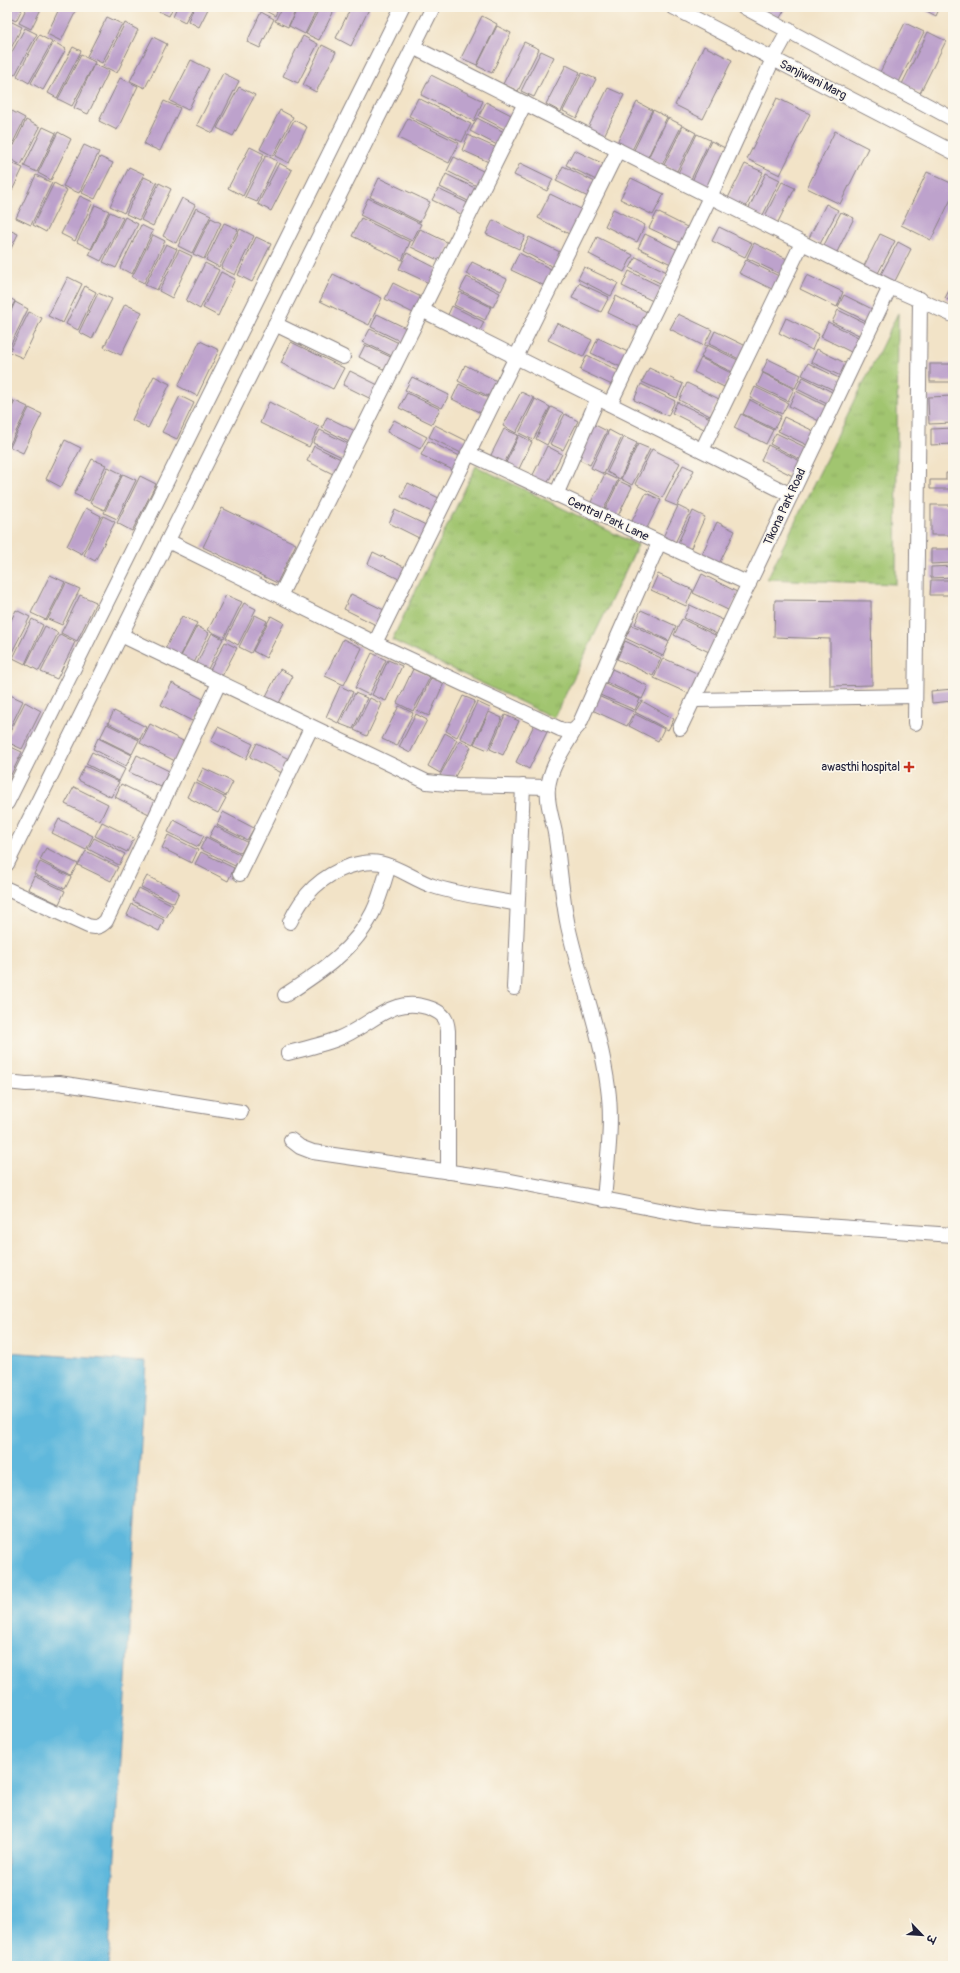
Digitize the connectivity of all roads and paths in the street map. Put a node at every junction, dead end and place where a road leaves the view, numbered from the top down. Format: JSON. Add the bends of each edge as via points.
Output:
{"nodes":[{"id":1,"x":402,"y":7,"type":"edge"},
{"id":2,"x":433,"y":7,"type":"edge"},
{"id":3,"x":673,"y":7,"type":"edge"},
{"id":4,"x":744,"y":7,"type":"edge"},
{"id":5,"x":790,"y":30,"type":"junction"},
{"id":6,"x":413,"y":47,"type":"junction"},
{"id":7,"x":773,"y":59,"type":"junction"},
{"id":8,"x":525,"y":103,"type":"junction"},
{"id":9,"x":953,"y":119,"type":"edge"},
{"id":10,"x":618,"y":150,"type":"junction"},
{"id":11,"x":953,"y":152,"type":"edge"},
{"id":12,"x":710,"y":197,"type":"junction"},
{"id":13,"x":802,"y":243,"type":"junction"},
{"id":14,"x":890,"y":287,"type":"junction"},
{"id":15,"x":920,"y":299,"type":"junction"},
{"id":16,"x":422,"y":310,"type":"junction"},
{"id":17,"x":953,"y":315,"type":"edge"},
{"id":18,"x":275,"y":324,"type":"junction"},
{"id":19,"x":344,"y":357,"type":"dead end"},
{"id":20,"x":516,"y":357,"type":"junction"},
{"id":21,"x":604,"y":401,"type":"junction"},
{"id":22,"x":702,"y":450,"type":"junction"},
{"id":23,"x":468,"y":453,"type":"junction"},
{"id":24,"x":556,"y":494,"type":"junction"},
{"id":25,"x":791,"y":495,"type":"junction"},
{"id":26,"x":168,"y":541,"type":"junction"},
{"id":27,"x":658,"y":542,"type":"junction"},
{"id":28,"x":749,"y":584,"type":"junction"},
{"id":29,"x":280,"y":596,"type":"junction"},
{"id":30,"x":121,"y":635,"type":"junction"},
{"id":31,"x":375,"y":643,"type":"junction"},
{"id":32,"x":219,"y":683,"type":"junction"},
{"id":33,"x":915,"y":696,"type":"junction"},
{"id":34,"x":694,"y":700,"type":"junction"},
{"id":35,"x":915,"y":722,"type":"dead end"},
{"id":36,"x":311,"y":728,"type":"junction"},
{"id":37,"x":680,"y":728,"type":"dead end"},
{"id":38,"x":574,"y":731,"type":"junction"},
{"id":39,"x":523,"y":786,"type":"junction"},
{"id":40,"x":548,"y":787,"type":"junction"},
{"id":41,"x":7,"y":803,"type":"edge"},
{"id":42,"x":7,"y":864,"type":"edge"},
{"id":43,"x":389,"y":866,"type":"junction"},
{"id":44,"x":240,"y":874,"type":"dead end"},
{"id":45,"x":7,"y":889,"type":"edge"},
{"id":46,"x":517,"y":904,"type":"junction"},
{"id":47,"x":290,"y":922,"type":"dead end"},
{"id":48,"x":514,"y":988,"type":"dead end"},
{"id":49,"x":285,"y":994,"type":"dead end"},
{"id":50,"x":288,"y":1053,"type":"dead end"},
{"id":51,"x":7,"y":1082,"type":"edge"},
{"id":52,"x":241,"y":1112,"type":"dead end"},
{"id":53,"x":291,"y":1140,"type":"dead end"},
{"id":54,"x":448,"y":1172,"type":"junction"},
{"id":55,"x":604,"y":1200,"type":"junction"},
{"id":56,"x":953,"y":1236,"type":"edge"}],
"edges":[{"from":1,"to":41,"type":"street"},
{"from":2,"to":6,"type":"street"},
{"from":3,"to":7,"type":"street","name":"Sanjiwani Marg"},
{"from":4,"to":5,"type":"street"},
{"from":5,"to":7,"type":"street"},
{"from":5,"to":9,"type":"street"},
{"from":6,"to":8,"type":"street"},
{"from":6,"to":18,"type":"street"},
{"from":7,"to":11,"type":"street","name":"Sanjiwani Marg"},
{"from":7,"to":12,"type":"street"},
{"from":8,"to":10,"type":"street"},
{"from":8,"to":16,"type":"street"},
{"from":10,"to":12,"type":"street"},
{"from":10,"to":20,"type":"street"},
{"from":12,"to":13,"type":"street"},
{"from":12,"to":21,"type":"street"},
{"from":13,"to":14,"type":"street"},
{"from":13,"to":22,"type":"street"},
{"from":14,"to":15,"type":"street"},
{"from":14,"to":25,"type":"street","name":"Tikona Park Road"},
{"from":15,"to":17,"type":"street"},
{"from":15,"to":33,"type":"street"},
{"from":16,"to":20,"type":"street"},
{"from":16,"to":29,"type":"street"},
{"from":18,"to":19,"type":"street"},
{"from":18,"to":26,"type":"street"},
{"from":20,"to":21,"type":"street"},
{"from":20,"to":23,"type":"street"},
{"from":21,"to":22,"type":"street"},
{"from":21,"to":24,"type":"street"},
{"from":22,"to":25,"type":"street"},
{"from":23,"to":24,"type":"street","name":"Central Park Lane"},
{"from":23,"to":31,"type":"street"},
{"from":24,"to":27,"type":"street","name":"Central Park Lane"},
{"from":25,"to":28,"type":"street","name":"Tikona Park Road"},
{"from":26,"to":29,"type":"street"},
{"from":26,"to":30,"type":"street"},
{"from":27,"to":28,"type":"street","name":"Central Park Lane"},
{"from":27,"to":38,"type":"street","via":[[580,725]]},
{"from":28,"to":34,"type":"street","name":"Tikona Park Road"},
{"from":29,"to":31,"type":"street"},
{"from":30,"to":32,"type":"street"},
{"from":30,"to":42,"type":"street"},
{"from":31,"to":38,"type":"street","via":[[560,729]]},
{"from":32,"to":36,"type":"street"},
{"from":32,"to":45,"type":"street","via":[[101,926],[88,926]]},
{"from":33,"to":34,"type":"street"},
{"from":33,"to":35,"type":"street"},
{"from":34,"to":37,"type":"street","name":"Tikona Park Road"},
{"from":36,"to":39,"type":"street","via":[[427,782]]},
{"from":36,"to":44,"type":"street"},
{"from":38,"to":40,"type":"street","via":[[555,764]]},
{"from":39,"to":40,"type":"street"},
{"from":39,"to":46,"type":"street"},
{"from":40,"to":55,"type":"street","via":[[547,797],[556,839],[561,887],[609,1089],[609,1140]]},
{"from":43,"to":46,"type":"street","via":[[435,887]]},
{"from":43,"to":47,"type":"street","via":[[370,862],[344,868],[326,876],[314,885],[297,905]]},
{"from":43,"to":49,"type":"street","via":[[373,912],[356,938],[325,968]]},
{"from":46,"to":48,"type":"street"},
{"from":50,"to":54,"type":"street","via":[[338,1039],[401,1005],[428,1008],[444,1016],[448,1022]]},
{"from":51,"to":52,"type":"street","via":[[59,1083]]},
{"from":53,"to":54,"type":"street","via":[[313,1152]]},
{"from":54,"to":55,"type":"street","via":[[506,1180]]},
{"from":55,"to":56,"type":"street","via":[[696,1217]]}]}
